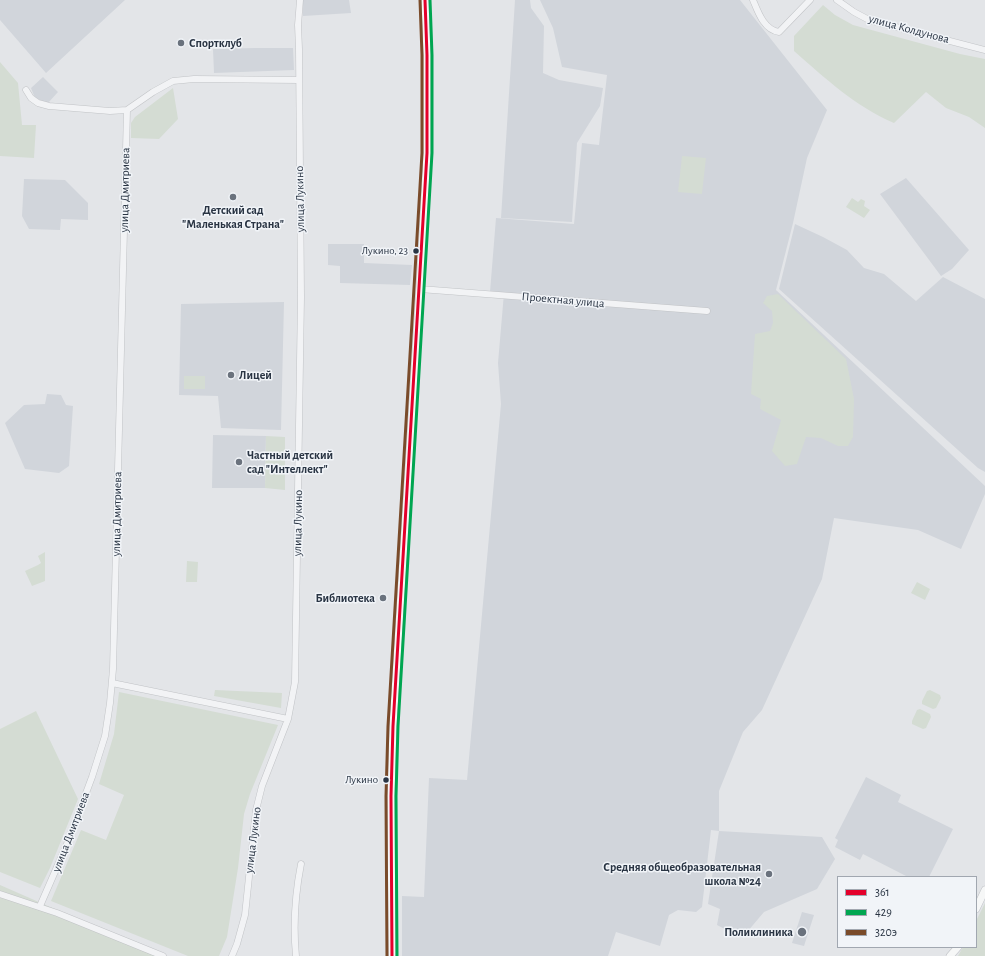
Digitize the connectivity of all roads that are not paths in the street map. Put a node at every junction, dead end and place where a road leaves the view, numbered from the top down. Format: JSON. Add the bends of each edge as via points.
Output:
{"nodes":[{"id":1,"x":300,"y":0,"type":"edge"},
{"id":2,"x":424,"y":0,"type":"edge"},
{"id":3,"x":753,"y":0,"type":"edge"},
{"id":4,"x":810,"y":0,"type":"edge"},
{"id":5,"x":838,"y":0,"type":"edge"},
{"id":6,"x":985,"y":50,"type":"edge"},
{"id":7,"x":299,"y":80,"type":"junction"},
{"id":8,"x":26,"y":90,"type":"dead end"},
{"id":9,"x":127,"y":110,"type":"junction"},
{"id":10,"x":420,"y":289,"type":"junction"},
{"id":11,"x":706,"y":311,"type":"dead end"},
{"id":12,"x":112,"y":683,"type":"junction"},
{"id":13,"x":288,"y":719,"type":"junction"},
{"id":14,"x":301,"y":864,"type":"dead end"},
{"id":15,"x":985,"y":890,"type":"edge"},
{"id":16,"x":0,"y":894,"type":"edge"},
{"id":17,"x":40,"y":906,"type":"junction"},
{"id":18,"x":977,"y":907,"type":"edge"},
{"id":19,"x":957,"y":948,"type":"edge"},
{"id":20,"x":163,"y":956,"type":"edge"},
{"id":21,"x":232,"y":956,"type":"edge"},
{"id":22,"x":296,"y":956,"type":"edge"},
{"id":23,"x":392,"y":956,"type":"edge"},
{"id":24,"x":950,"y":956,"type":"edge"}],
"edges":[{"from":1,"to":7,"type":"street","name":"улица Лукино"},
{"from":2,"to":10,"type":"main road","via":[[427,144]]},
{"from":3,"to":4,"type":"street","via":[[767,26],[779,32]]},
{"from":5,"to":6,"type":"street","name":"улица Колдунова","via":[[869,20]]},
{"from":7,"to":9,"type":"street","via":[[173,81]]},
{"from":7,"to":13,"type":"street","name":"улица Лукино","via":[[301,297],[296,658],[294,692]]},
{"from":8,"to":9,"type":"street","via":[[38,103],[49,106]]},
{"from":9,"to":12,"type":"street","name":"улица Дмитриева"},
{"from":10,"to":11,"type":"street","name":"Проектная улица"},
{"from":10,"to":23,"type":"main road","via":[[393,726]]},
{"from":12,"to":13,"type":"street"},
{"from":12,"to":17,"type":"street","name":"улица Дмитриева","via":[[105,736],[92,777]]},
{"from":13,"to":21,"type":"street","name":"улица Лукино","via":[[256,810],[245,915]]},
{"from":14,"to":22,"type":"street","via":[[294,906]]},
{"from":15,"to":18,"type":"main road"},
{"from":16,"to":17,"type":"street"},
{"from":17,"to":20,"type":"street"},
{"from":19,"to":24,"type":"main road"}]}
